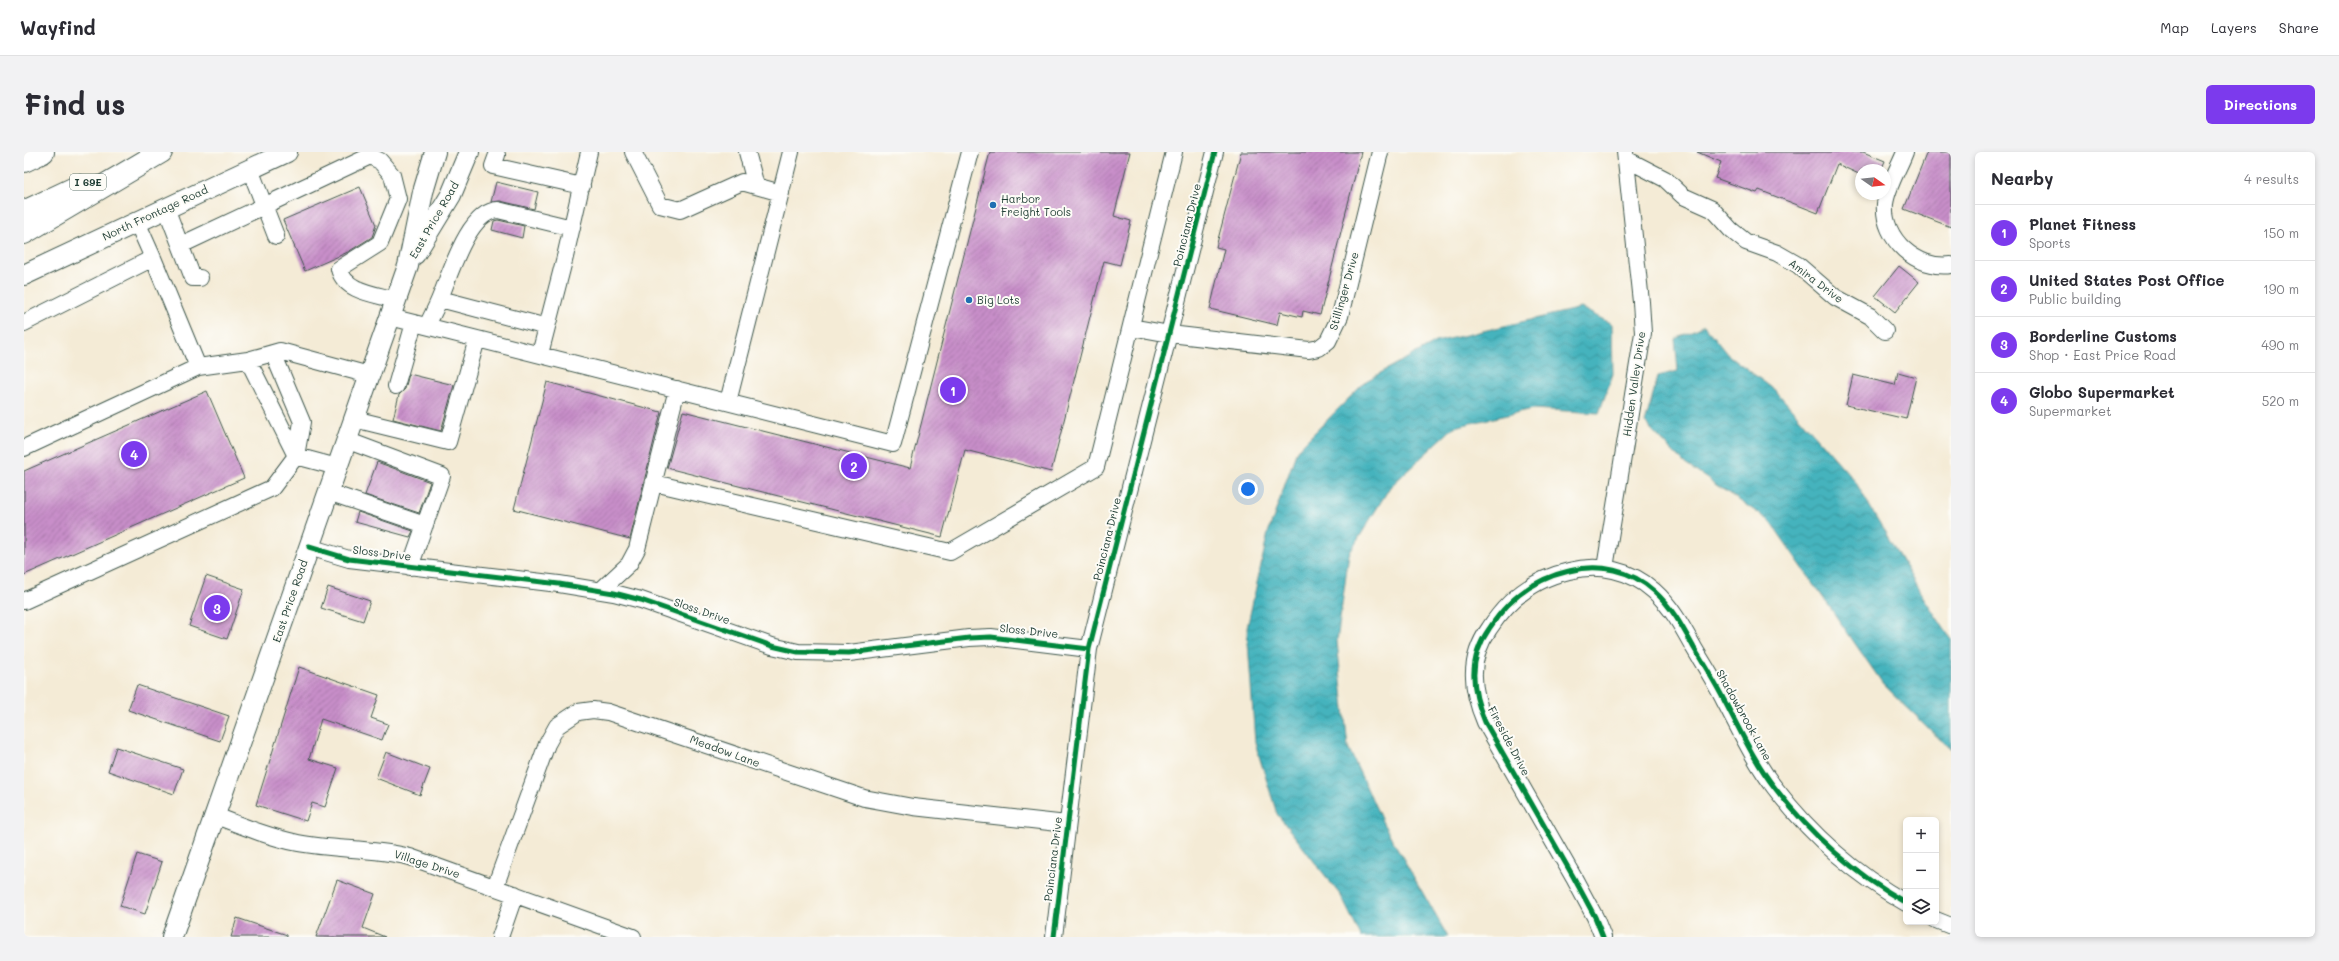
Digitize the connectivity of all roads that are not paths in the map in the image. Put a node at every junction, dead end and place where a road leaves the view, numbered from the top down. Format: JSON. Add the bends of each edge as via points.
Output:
{"nodes":[{"id":1,"x":44,"y":152,"type":"edge"},
{"id":2,"x":152,"y":152,"type":"edge"},
{"id":3,"x":161,"y":152,"type":"edge"},
{"id":4,"x":287,"y":152,"type":"edge"},
{"id":5,"x":435,"y":152,"type":"edge"},
{"id":6,"x":469,"y":152,"type":"edge"},
{"id":7,"x":589,"y":152,"type":"edge"},
{"id":8,"x":633,"y":152,"type":"edge"},
{"id":9,"x":747,"y":152,"type":"edge"},
{"id":10,"x":791,"y":152,"type":"edge"},
{"id":11,"x":970,"y":152,"type":"edge"},
{"id":12,"x":1174,"y":152,"type":"edge"},
{"id":13,"x":1215,"y":152,"type":"edge"},
{"id":14,"x":1380,"y":152,"type":"edge"},
{"id":15,"x":1905,"y":152,"type":"edge"},
{"id":16,"x":493,"y":153,"type":"edge"},
{"id":17,"x":1626,"y":155,"type":"edge"},
{"id":18,"x":24,"y":161,"type":"edge"},
{"id":19,"x":250,"y":169,"type":"junction"},
{"id":20,"x":582,"y":186,"type":"junction"},
{"id":21,"x":756,"y":186,"type":"junction"},
{"id":22,"x":781,"y":193,"type":"junction"},
{"id":23,"x":265,"y":206,"type":"junction"},
{"id":24,"x":166,"y":208,"type":"junction"},
{"id":25,"x":24,"y":212,"type":"edge"},
{"id":26,"x":137,"y":222,"type":"junction"},
{"id":27,"x":572,"y":228,"type":"junction"},
{"id":28,"x":24,"y":233,"type":"edge"},
{"id":29,"x":276,"y":236,"type":"dead end"},
{"id":30,"x":181,"y":245,"type":"junction"},
{"id":31,"x":153,"y":258,"type":"junction"},
{"id":32,"x":1951,"y":265,"type":"edge"},
{"id":33,"x":408,"y":266,"type":"junction"},
{"id":34,"x":24,"y":275,"type":"edge"},
{"id":35,"x":200,"y":278,"type":"dead end"},
{"id":36,"x":440,"y":299,"type":"junction"},
{"id":37,"x":393,"y":308,"type":"junction"},
{"id":38,"x":24,"y":324,"type":"edge"},
{"id":39,"x":420,"y":324,"type":"junction"},
{"id":40,"x":546,"y":327,"type":"junction"},
{"id":41,"x":1131,"y":327,"type":"junction"},
{"id":42,"x":1885,"y":331,"type":"dead end"},
{"id":43,"x":1170,"y":334,"type":"junction"},
{"id":44,"x":477,"y":339,"type":"junction"},
{"id":45,"x":273,"y":352,"type":"junction"},
{"id":46,"x":540,"y":354,"type":"junction"},
{"id":47,"x":248,"y":360,"type":"junction"},
{"id":48,"x":198,"y":367,"type":"junction"},
{"id":49,"x":370,"y":375,"type":"junction"},
{"id":50,"x":396,"y":386,"type":"dead end"},
{"id":51,"x":677,"y":389,"type":"junction"},
{"id":52,"x":728,"y":402,"type":"junction"},
{"id":53,"x":354,"y":419,"type":"junction"},
{"id":54,"x":346,"y":440,"type":"junction"},
{"id":55,"x":24,"y":448,"type":"edge"},
{"id":56,"x":296,"y":456,"type":"junction"},
{"id":57,"x":337,"y":467,"type":"junction"},
{"id":58,"x":654,"y":483,"type":"junction"},
{"id":59,"x":328,"y":492,"type":"junction"},
{"id":60,"x":425,"y":525,"type":"junction"},
{"id":61,"x":309,"y":547,"type":"junction"},
{"id":62,"x":410,"y":567,"type":"junction"},
{"id":63,"x":1605,"y":568,"type":"junction"},
{"id":64,"x":600,"y":591,"type":"junction"},
{"id":65,"x":24,"y":601,"type":"edge"},
{"id":66,"x":1090,"y":649,"type":"junction"},
{"id":67,"x":216,"y":816,"type":"junction"},
{"id":68,"x":1068,"y":824,"type":"junction"},
{"id":69,"x":495,"y":887,"type":"junction"},
{"id":70,"x":515,"y":894,"type":"junction"},
{"id":71,"x":1903,"y":901,"type":"edge"},
{"id":72,"x":1939,"y":921,"type":"edge"},
{"id":73,"x":1951,"y":926,"type":"edge"},
{"id":74,"x":172,"y":937,"type":"edge"},
{"id":75,"x":500,"y":937,"type":"edge"},
{"id":76,"x":633,"y":937,"type":"edge"},
{"id":77,"x":1054,"y":937,"type":"edge"},
{"id":78,"x":1603,"y":937,"type":"edge"}],
"edges":[{"from":1,"to":18,"type":"highway"},
{"from":2,"to":25,"type":"highway","number":"I 69E"},
{"from":3,"to":28,"type":"highway"},
{"from":4,"to":19,"type":"main road","name":"North Frontage Road"},
{"from":5,"to":33,"type":"main road","name":"East Price Road","via":[[422,192]]},
{"from":6,"to":33,"type":"main road","name":"East Price Road","via":[[451,195]]},
{"from":7,"to":20,"type":"street"},
{"from":8,"to":21,"type":"street","via":[[660,205],[680,210],[742,182]]},
{"from":9,"to":21,"type":"street"},
{"from":10,"to":22,"type":"street"},
{"from":11,"to":52,"type":"street","via":[[893,444]]},
{"from":12,"to":41,"type":"street"},
{"from":13,"to":43,"type":"street","name":"Poinciana Drive"},
{"from":14,"to":43,"type":"street","name":"Stillinger Drive","via":[[1340,316],[1328,341],[1319,348],[1302,350]]},
{"from":15,"to":32,"type":"street","via":[[1885,202],[1889,227],[1908,255],[1927,263]]},
{"from":16,"to":20,"type":"street","via":[[493,166]]},
{"from":17,"to":42,"type":"street","name":"Amira Drive","via":[[1666,179],[1683,196],[1712,209],[1746,242],[1777,253],[1798,265],[1835,297],[1870,316]]},
{"from":17,"to":63,"type":"street","name":"Hidden Valley Drive","via":[[1643,333]]},
{"from":19,"to":23,"type":"street"},
{"from":19,"to":24,"type":"main road","name":"North Frontage Road"},
{"from":20,"to":27,"type":"street"},
{"from":21,"to":22,"type":"street"},
{"from":22,"to":52,"type":"street"},
{"from":23,"to":29,"type":"street"},
{"from":23,"to":30,"type":"street"},
{"from":23,"to":37,"type":"street","via":[[370,156],[380,160],[392,175],[398,199],[380,243],[339,269],[341,279],[350,286]]},
{"from":24,"to":26,"type":"main road","name":"North Frontage Road"},
{"from":24,"to":30,"type":"street"},
{"from":26,"to":31,"type":"street"},
{"from":26,"to":34,"type":"main road","name":"North Frontage Road"},
{"from":27,"to":36,"type":"street","via":[[492,210],[484,214],[468,234]]},
{"from":27,"to":40,"type":"street"},
{"from":30,"to":35,"type":"street","via":[[193,278]]},
{"from":31,"to":38,"type":"street"},
{"from":31,"to":48,"type":"street"},
{"from":33,"to":37,"type":"main road","name":"East Price Road"},
{"from":36,"to":39,"type":"street"},
{"from":36,"to":40,"type":"street"},
{"from":37,"to":39,"type":"street"},
{"from":37,"to":49,"type":"main road","name":"East Price Road"},
{"from":39,"to":44,"type":"street"},
{"from":39,"to":50,"type":"street"},
{"from":40,"to":46,"type":"street"},
{"from":41,"to":43,"type":"street","name":"Stillinger Drive"},
{"from":41,"to":58,"type":"street","via":[[1096,467],[950,552]]},
{"from":43,"to":66,"type":"street","name":"Poinciana Drive"},
{"from":44,"to":46,"type":"street"},
{"from":44,"to":53,"type":"street","via":[[448,442]]},
{"from":45,"to":47,"type":"street"},
{"from":45,"to":49,"type":"street","via":[[280,350]]},
{"from":45,"to":56,"type":"street","via":[[302,422]]},
{"from":46,"to":51,"type":"street"},
{"from":47,"to":48,"type":"street"},
{"from":47,"to":56,"type":"street"},
{"from":48,"to":55,"type":"street"},
{"from":49,"to":53,"type":"main road","name":"East Price Road"},
{"from":51,"to":52,"type":"street"},
{"from":51,"to":58,"type":"street"},
{"from":53,"to":54,"type":"main road","name":"East Price Road"},
{"from":54,"to":57,"type":"main road","name":"East Price Road"},
{"from":54,"to":60,"type":"street","via":[[442,476]]},
{"from":56,"to":57,"type":"street"},
{"from":56,"to":65,"type":"street","via":[[272,488]]},
{"from":57,"to":59,"type":"main road","name":"East Price Road"},
{"from":58,"to":64,"type":"street","via":[[637,549],[629,564]]},
{"from":59,"to":60,"type":"street"},
{"from":59,"to":61,"type":"main road","name":"East Price Road"},
{"from":60,"to":62,"type":"street"},
{"from":61,"to":62,"type":"street","name":"Sloss Drive","via":[[349,559]]},
{"from":61,"to":67,"type":"main road","name":"East Price Road"},
{"from":62,"to":64,"type":"street","name":"Sloss Drive"},
{"from":63,"to":71,"type":"street","name":"Shadowbrook Lane","via":[[1640,581],[1666,604],[1724,699],[1746,744],[1775,787],[1826,845],[1884,891]]},
{"from":63,"to":78,"type":"street","name":"Fireside Drive","via":[[1580,569],[1556,574],[1522,590],[1495,619],[1483,637],[1475,657],[1474,678],[1476,700],[1485,722],[1574,878]]},
{"from":64,"to":66,"type":"street","name":"Sloss Drive","via":[[641,600],[772,646],[798,652],[849,654],[990,637]]},
{"from":66,"to":68,"type":"street","name":"Poinciana Drive"},
{"from":67,"to":69,"type":"street","name":"Village Drive","via":[[252,830],[299,843],[387,851]]},
{"from":67,"to":74,"type":"main road","name":"East Price Road"},
{"from":68,"to":69,"type":"street","name":"Meadow Lane","via":[[913,807],[864,798],[629,718],[593,710],[578,712],[564,720],[557,726],[547,744]]},
{"from":68,"to":77,"type":"street","name":"Poinciana Drive"},
{"from":69,"to":70,"type":"street","name":"Village Drive"},
{"from":70,"to":75,"type":"street"},
{"from":70,"to":76,"type":"street","name":"Village Drive"},
{"from":72,"to":73,"type":"street"}]}
